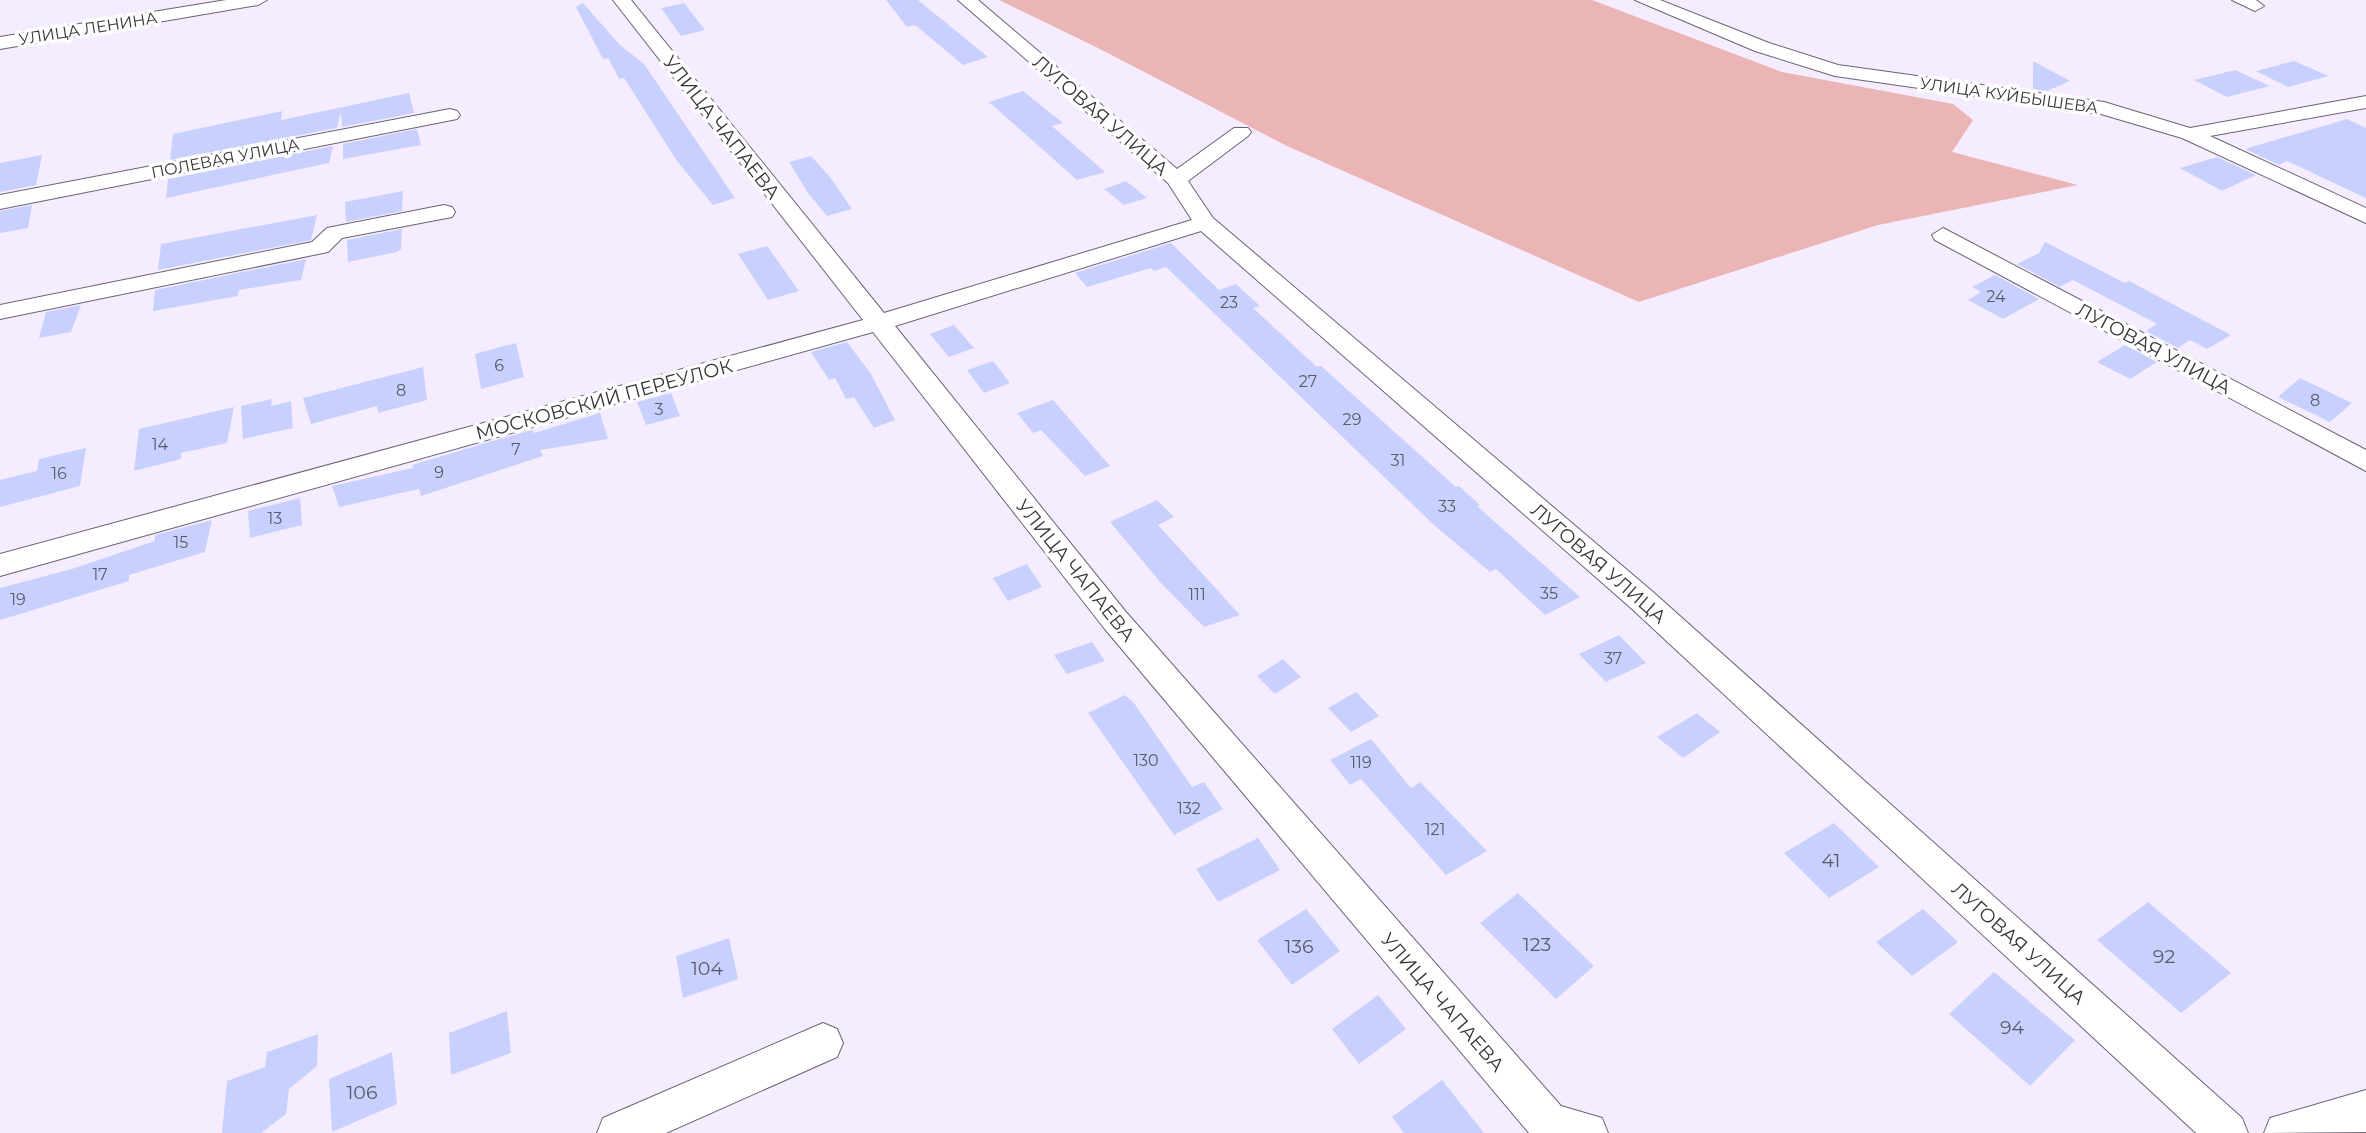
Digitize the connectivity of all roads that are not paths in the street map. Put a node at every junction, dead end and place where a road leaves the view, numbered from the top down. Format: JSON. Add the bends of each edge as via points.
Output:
{"nodes":[{"id":1,"x":258,"y":0,"type":"edge"},
{"id":2,"x":622,"y":0,"type":"edge"},
{"id":3,"x":967,"y":0,"type":"edge"},
{"id":4,"x":1681,"y":0,"type":"edge"},
{"id":5,"x":1652,"y":3,"type":"edge"},
{"id":6,"x":0,"y":43,"type":"edge"},
{"id":7,"x":2366,"y":102,"type":"edge"},
{"id":8,"x":450,"y":115,"type":"dead end"},
{"id":9,"x":1241,"y":132,"type":"dead end"},
{"id":10,"x":2189,"y":134,"type":"junction"},
{"id":11,"x":1176,"y":179,"type":"junction"},
{"id":12,"x":0,"y":202,"type":"edge"},
{"id":13,"x":444,"y":212,"type":"dead end"},
{"id":14,"x":2366,"y":216,"type":"edge"},
{"id":15,"x":1205,"y":223,"type":"junction"},
{"id":16,"x":1943,"y":235,"type":"dead end"},
{"id":17,"x":0,"y":312,"type":"edge"},
{"id":18,"x":878,"y":323,"type":"junction"},
{"id":19,"x":2366,"y":462,"type":"edge"},
{"id":20,"x":0,"y":565,"type":"edge"},
{"id":21,"x":823,"y":1043,"type":"dead end"},
{"id":22,"x":2366,"y":1111,"type":"edge"},
{"id":23,"x":1562,"y":1130,"type":"edge"},
{"id":24,"x":618,"y":1133,"type":"edge"},
{"id":25,"x":2227,"y":1133,"type":"edge"},
{"id":26,"x":2285,"y":1133,"type":"edge"}],
"edges":[{"from":1,"to":6,"type":"street","name":"УЛИЦА ЛЕНИНА"},
{"from":2,"to":18,"type":"street","name":"УЛИЦА ЧАПАЕВА"},
{"from":3,"to":11,"type":"street","name":"ЛУГОВАЯ УЛИЦА"},
{"from":4,"to":5,"type":"street"},
{"from":5,"to":10,"type":"street","name":"УЛИЦА КУЙБЫШЕВА","via":[[1835,70],[2104,108]]},
{"from":7,"to":10,"type":"street"},
{"from":8,"to":12,"type":"street","name":"ПОЛЕВАЯ УЛИЦА"},
{"from":9,"to":11,"type":"street"},
{"from":10,"to":14,"type":"street","name":"УЛИЦА КУЙБЫШЕВА"},
{"from":11,"to":15,"type":"street","name":"ЛУГОВАЯ УЛИЦА"},
{"from":13,"to":17,"type":"street","via":[[335,233],[320,247]]},
{"from":15,"to":18,"type":"street","name":"МОСКОВСКИЙ ПЕРЕУЛОК"},
{"from":15,"to":25,"type":"street","name":"ЛУГОВАЯ УЛИЦА","via":[[1642,600]]},
{"from":16,"to":19,"type":"street","name":"ЛУГОВАЯ УЛИЦА"},
{"from":18,"to":20,"type":"street","name":"МОСКОВСКИЙ ПЕРЕУЛОК"},
{"from":18,"to":23,"type":"street","name":"УЛИЦА ЧАПАЕВА","via":[[1115,620]]},
{"from":21,"to":24,"type":"street"},
{"from":22,"to":26,"type":"street"}]}
